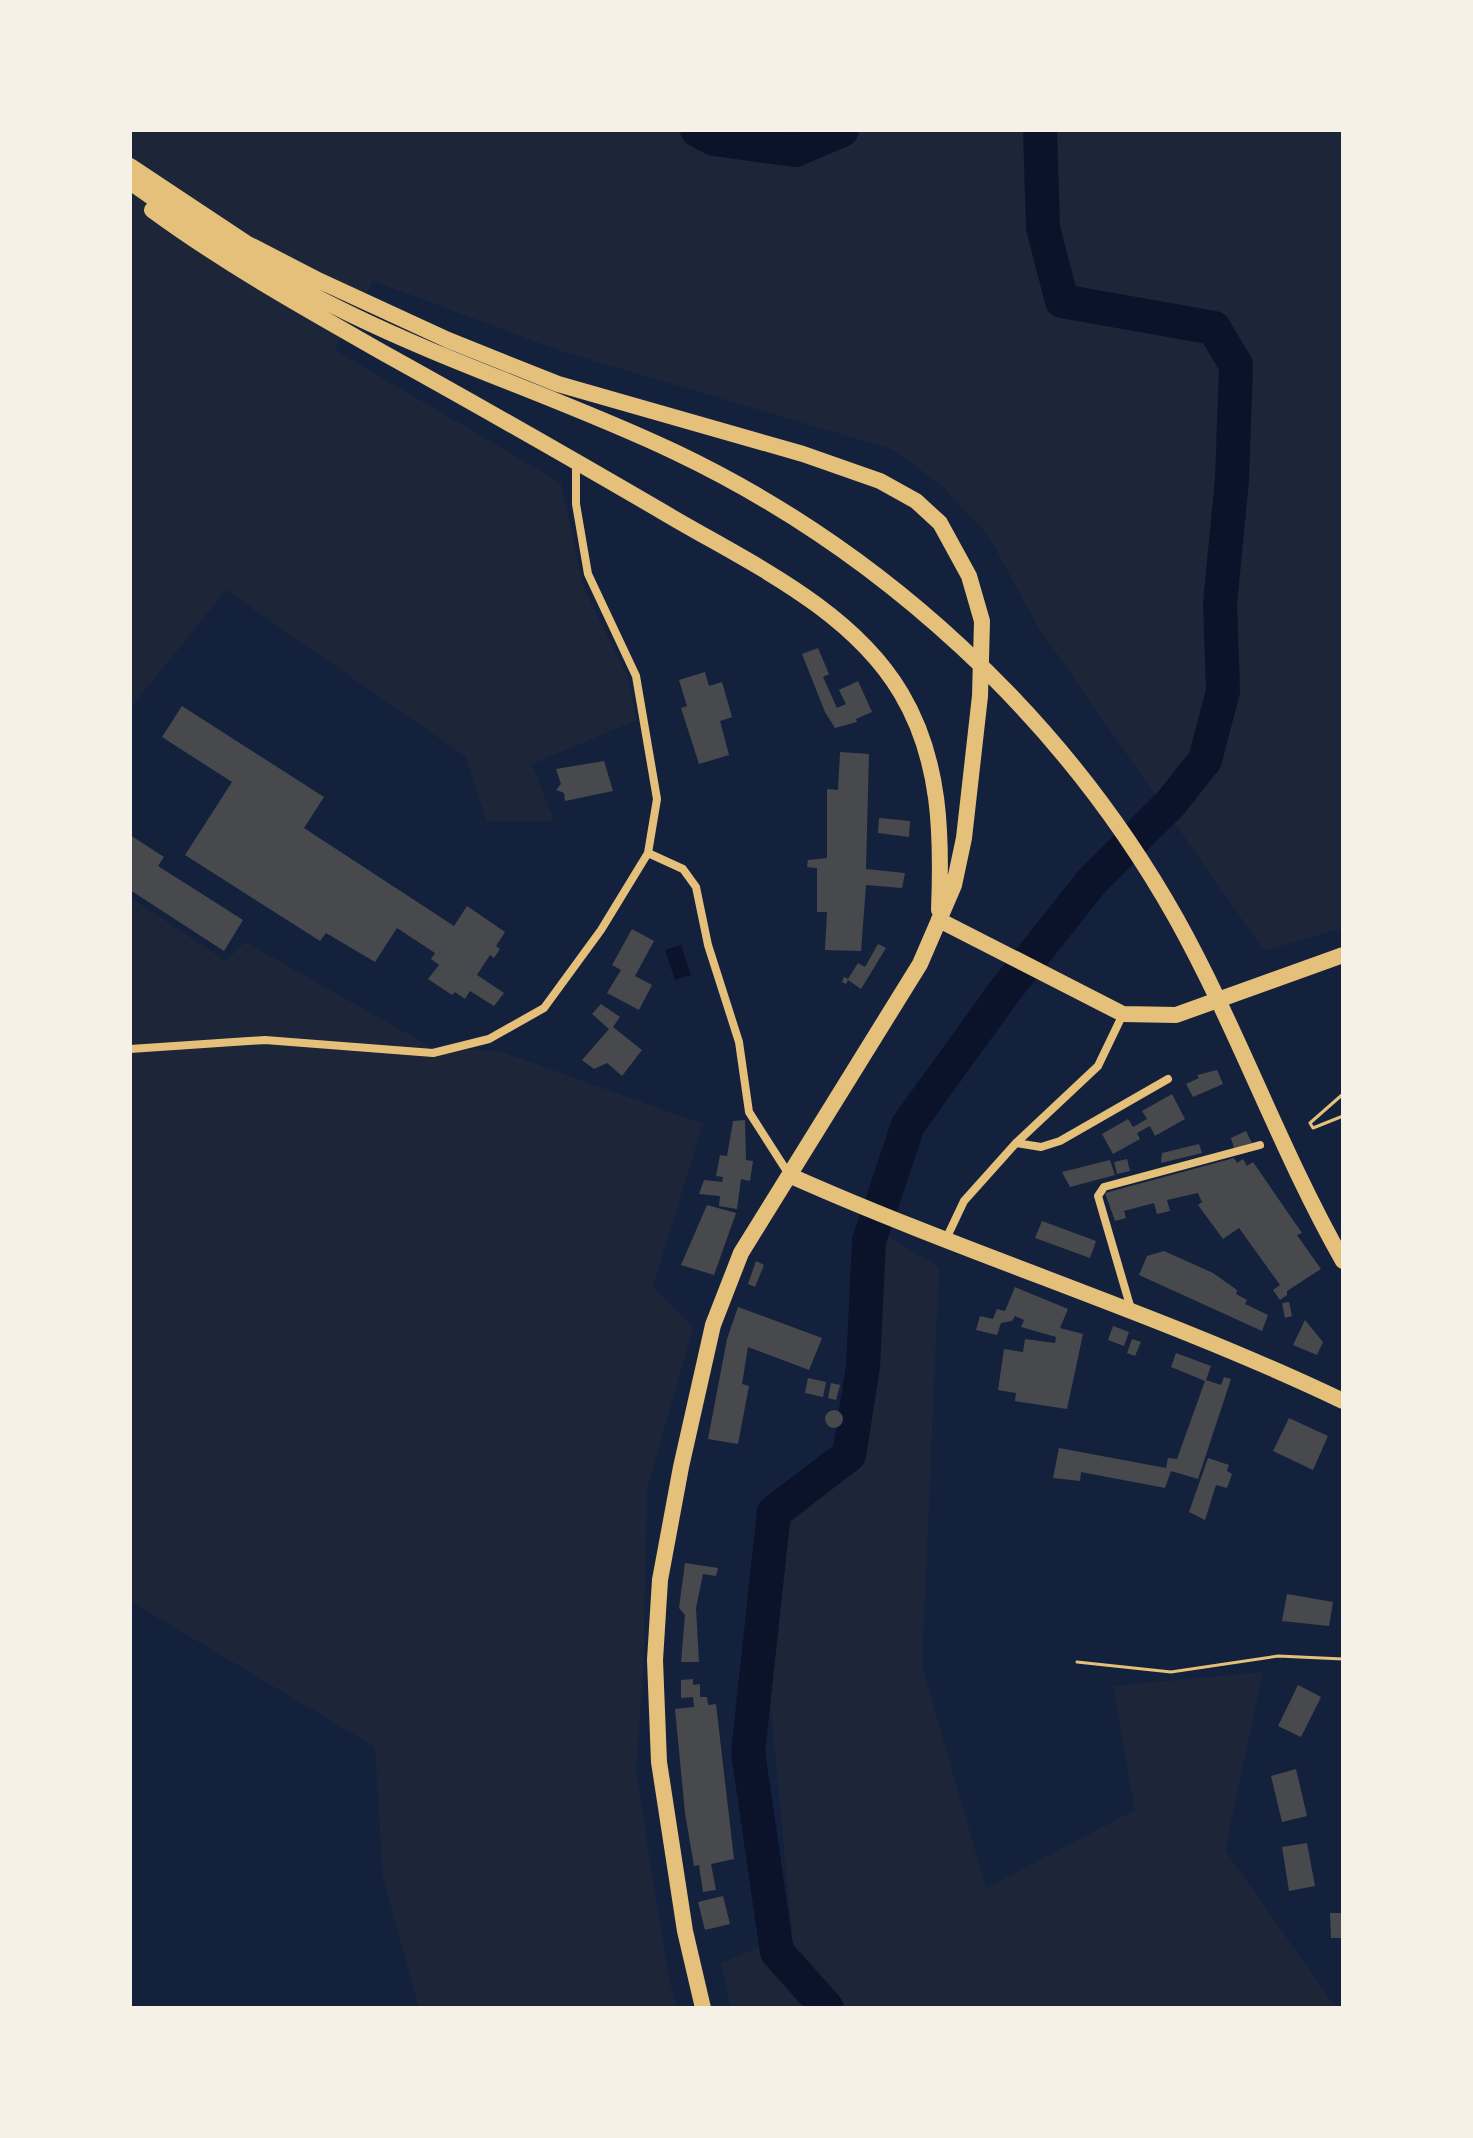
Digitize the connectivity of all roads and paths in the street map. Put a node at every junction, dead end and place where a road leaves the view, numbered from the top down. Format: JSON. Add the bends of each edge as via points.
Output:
{"nodes":[{"id":1,"x":130,"y":166,"type":"edge"},
{"id":2,"x":130,"y":182,"type":"edge"},
{"id":3,"x":130,"y":191,"type":"edge"},
{"id":4,"x":576,"y":461,"type":"junction"},
{"id":5,"x":648,"y":853,"type":"junction"},
{"id":6,"x":939,"y":920,"type":"junction"},
{"id":7,"x":1343,"y":955,"type":"edge"},
{"id":8,"x":1123,"y":1014,"type":"junction"},
{"id":9,"x":130,"y":1049,"type":"edge"},
{"id":10,"x":1168,"y":1079,"type":"dead end"},
{"id":11,"x":1343,"y":1094,"type":"edge"},
{"id":12,"x":1343,"y":1116,"type":"edge"},
{"id":13,"x":1016,"y":1143,"type":"junction"},
{"id":14,"x":1260,"y":1145,"type":"dead end"},
{"id":15,"x":791,"y":1176,"type":"junction"},
{"id":16,"x":946,"y":1240,"type":"junction"},
{"id":17,"x":1343,"y":1261,"type":"edge"},
{"id":18,"x":1131,"y":1309,"type":"junction"},
{"id":19,"x":1343,"y":1401,"type":"edge"},
{"id":20,"x":1343,"y":1659,"type":"edge"},
{"id":21,"x":1077,"y":1662,"type":"dead end"},
{"id":22,"x":703,"y":2008,"type":"edge"}],
"edges":[{"from":1,"to":6,"type":"main road","via":[[246,243],[448,340],[558,384],[880,481],[916,501],[940,523],[969,576],[982,621],[980,696],[964,838],[954,885]]},
{"from":2,"to":17,"type":"main road","via":[[243,256],[350,314],[675,452],[769,502],[825,536],[940,629],[1018,704],[1096,796],[1135,852],[1204,972]]},
{"from":3,"to":4,"type":"main road","via":[[269,288]]},
{"from":4,"to":5,"type":"street","via":[[576,504],[588,574],[636,676],[650,743],[657,799]]},
{"from":4,"to":6,"type":"main road","via":[[818,603],[901,692],[931,760],[941,844]]},
{"from":5,"to":9,"type":"street","via":[[544,1008],[489,1039],[433,1053],[265,1040]]},
{"from":5,"to":15,"type":"street","via":[[683,869],[696,887],[739,1042],[749,1112]]},
{"from":6,"to":8,"type":"main road"},
{"from":6,"to":15,"type":"main road","via":[[920,964]]},
{"from":7,"to":8,"type":"main road","via":[[1176,1015]]},
{"from":8,"to":13,"type":"street","via":[[1098,1066]]},
{"from":10,"to":13,"type":"street","via":[[1060,1141],[1041,1147]]},
{"from":11,"to":12,"type":"path","via":[[1310,1123],[1313,1128]]},
{"from":13,"to":16,"type":"street","via":[[964,1201]]},
{"from":14,"to":18,"type":"street","via":[[1104,1187],[1098,1196]]},
{"from":15,"to":16,"type":"main road"},
{"from":15,"to":22,"type":"main road","via":[[741,1253],[713,1325],[660,1580],[655,1660],[659,1762]]},
{"from":16,"to":18,"type":"main road"},
{"from":18,"to":19,"type":"main road"},
{"from":20,"to":21,"type":"path","via":[[1278,1656],[1171,1672]]}]}
